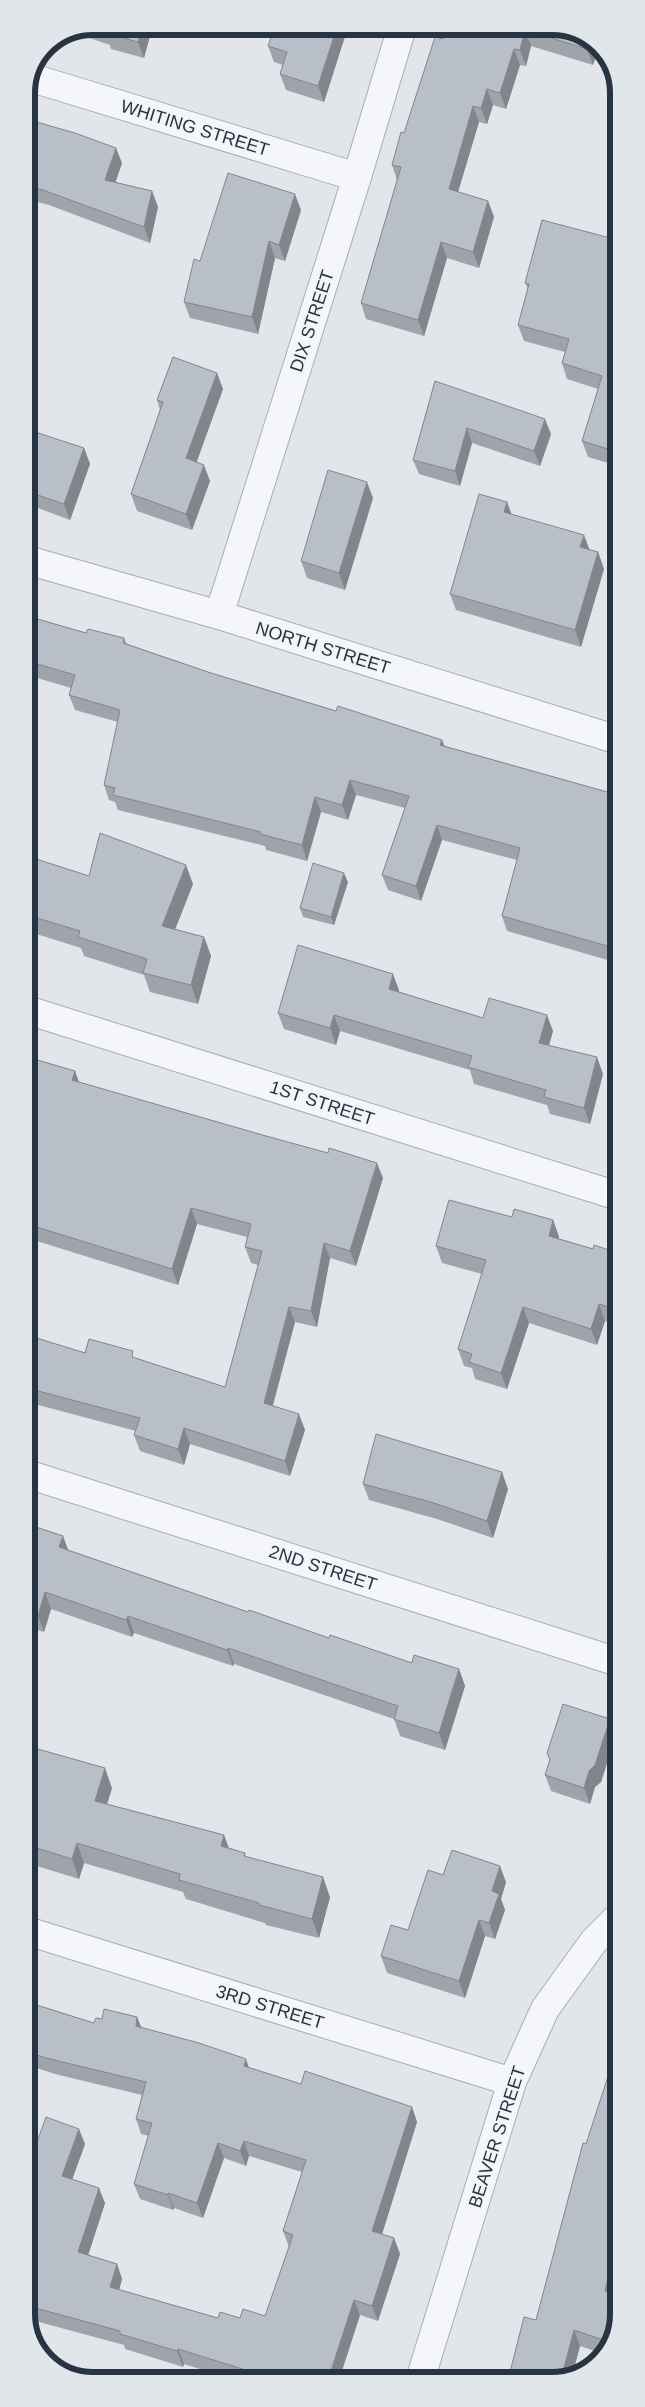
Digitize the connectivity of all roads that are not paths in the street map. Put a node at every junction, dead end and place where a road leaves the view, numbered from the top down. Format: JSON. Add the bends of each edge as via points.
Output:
{"nodes":[{"id":1,"x":400,"y":35,"type":"edge"},
{"id":2,"x":36,"y":79,"type":"edge"},
{"id":3,"x":357,"y":177,"type":"junction"},
{"id":4,"x":35,"y":563,"type":"edge"},
{"id":5,"x":219,"y":615,"type":"junction"},
{"id":6,"x":610,"y":732,"type":"edge"},
{"id":7,"x":35,"y":1013,"type":"edge"},
{"id":8,"x":610,"y":1193,"type":"edge"},
{"id":9,"x":35,"y":1477,"type":"edge"},
{"id":10,"x":610,"y":1659,"type":"edge"},
{"id":11,"x":610,"y":1924,"type":"edge"},
{"id":12,"x":35,"y":1933,"type":"edge"},
{"id":13,"x":512,"y":2082,"type":"junction"},
{"id":14,"x":422,"y":2372,"type":"edge"}],
"edges":[{"from":1,"to":3,"type":"street","name":"DIX STREET"},
{"from":2,"to":3,"type":"street","name":"WHITING STREET"},
{"from":3,"to":5,"type":"street","name":"DIX STREET"},
{"from":4,"to":5,"type":"street","name":"NORTH STREET"},
{"from":5,"to":6,"type":"street","name":"NORTH STREET"},
{"from":7,"to":8,"type":"street","name":"1ST STREET"},
{"from":9,"to":10,"type":"street","name":"2ND STREET"},
{"from":11,"to":13,"type":"street","name":"BEAVER STREET","via":[[594,1941],[545,2009]]},
{"from":12,"to":13,"type":"street","name":"3RD STREET"},
{"from":13,"to":14,"type":"street","name":"BEAVER STREET"}]}
